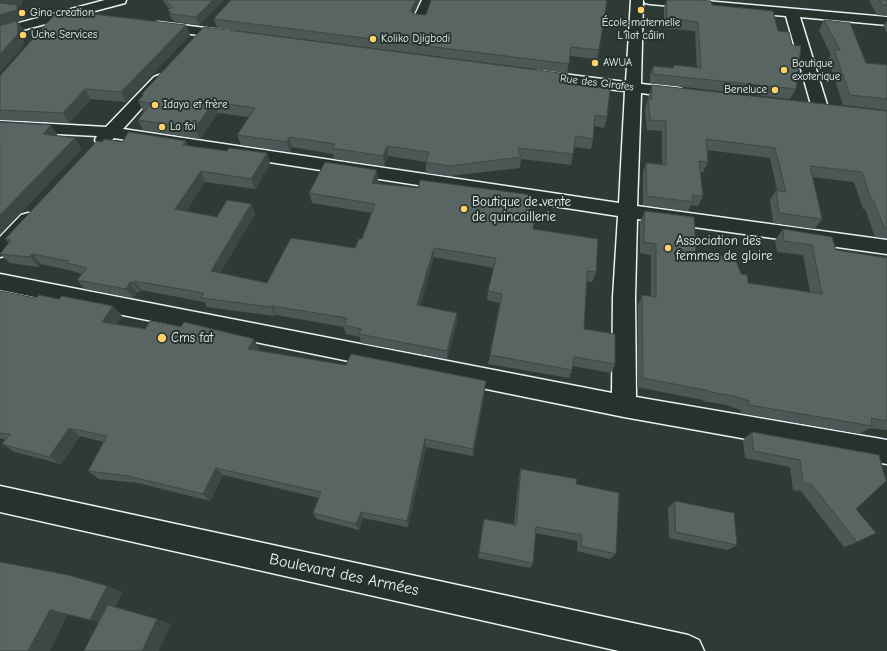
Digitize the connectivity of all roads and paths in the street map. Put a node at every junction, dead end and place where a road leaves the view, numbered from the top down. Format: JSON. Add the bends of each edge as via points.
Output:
{"nodes":[{"id":1,"x":120,"y":0,"type":"edge"},
{"id":2,"x":428,"y":0,"type":"edge"},
{"id":3,"x":637,"y":0,"type":"edge"},
{"id":4,"x":650,"y":0,"type":"edge"},
{"id":5,"x":792,"y":12,"type":"junction"},
{"id":6,"x":64,"y":15,"type":"junction"},
{"id":7,"x":218,"y":16,"type":"edge"},
{"id":8,"x":101,"y":18,"type":"edge"},
{"id":9,"x":420,"y":19,"type":"edge"},
{"id":10,"x":887,"y":22,"type":"edge"},
{"id":11,"x":141,"y":23,"type":"edge"},
{"id":12,"x":0,"y":32,"type":"edge"},
{"id":13,"x":43,"y":34,"type":"edge"},
{"id":14,"x":243,"y":37,"type":"edge"},
{"id":15,"x":198,"y":38,"type":"junction"},
{"id":16,"x":171,"y":67,"type":"edge"},
{"id":17,"x":524,"y":74,"type":"edge"},
{"id":18,"x":634,"y":88,"type":"junction"},
{"id":19,"x":696,"y":95,"type":"edge"},
{"id":20,"x":804,"y":106,"type":"edge"},
{"id":21,"x":820,"y":108,"type":"junction"},
{"id":22,"x":835,"y":110,"type":"edge"},
{"id":23,"x":0,"y":126,"type":"edge"},
{"id":24,"x":111,"y":132,"type":"junction"},
{"id":25,"x":90,"y":154,"type":"edge"},
{"id":26,"x":37,"y":211,"type":"edge"},
{"id":27,"x":627,"y":211,"type":"junction"},
{"id":28,"x":887,"y":247,"type":"edge"},
{"id":29,"x":0,"y":250,"type":"edge"},
{"id":30,"x":0,"y":282,"type":"edge"},
{"id":31,"x":624,"y":406,"type":"junction"},
{"id":32,"x":887,"y":452,"type":"edge"},
{"id":33,"x":0,"y":499,"type":"edge"},
{"id":34,"x":688,"y":651,"type":"edge"}],
"edges":[{"from":1,"to":6,"type":"street"},
{"from":2,"to":9,"type":"street"},
{"from":3,"to":18,"type":"street"},
{"from":4,"to":5,"type":"street"},
{"from":5,"to":10,"type":"street","via":[[826,10]]},
{"from":5,"to":21,"type":"street"},
{"from":6,"to":8,"type":"street"},
{"from":6,"to":12,"type":"street"},
{"from":6,"to":13,"type":"street"},
{"from":7,"to":15,"type":"street"},
{"from":11,"to":15,"type":"street"},
{"from":14,"to":15,"type":"street"},
{"from":16,"to":24,"type":"street"},
{"from":17,"to":18,"type":"street","name":"Rue des Girafes"},
{"from":18,"to":19,"type":"street","name":"Rue des Girafes"},
{"from":18,"to":27,"type":"street"},
{"from":20,"to":21,"type":"street"},
{"from":21,"to":22,"type":"street"},
{"from":23,"to":24,"type":"street"},
{"from":24,"to":25,"type":"street"},
{"from":24,"to":27,"type":"street"},
{"from":26,"to":29,"type":"street"},
{"from":27,"to":28,"type":"street"},
{"from":27,"to":31,"type":"street"},
{"from":30,"to":31,"type":"street"},
{"from":31,"to":32,"type":"street"},
{"from":33,"to":34,"type":"street","name":"Boulevard des Armées"}]}
